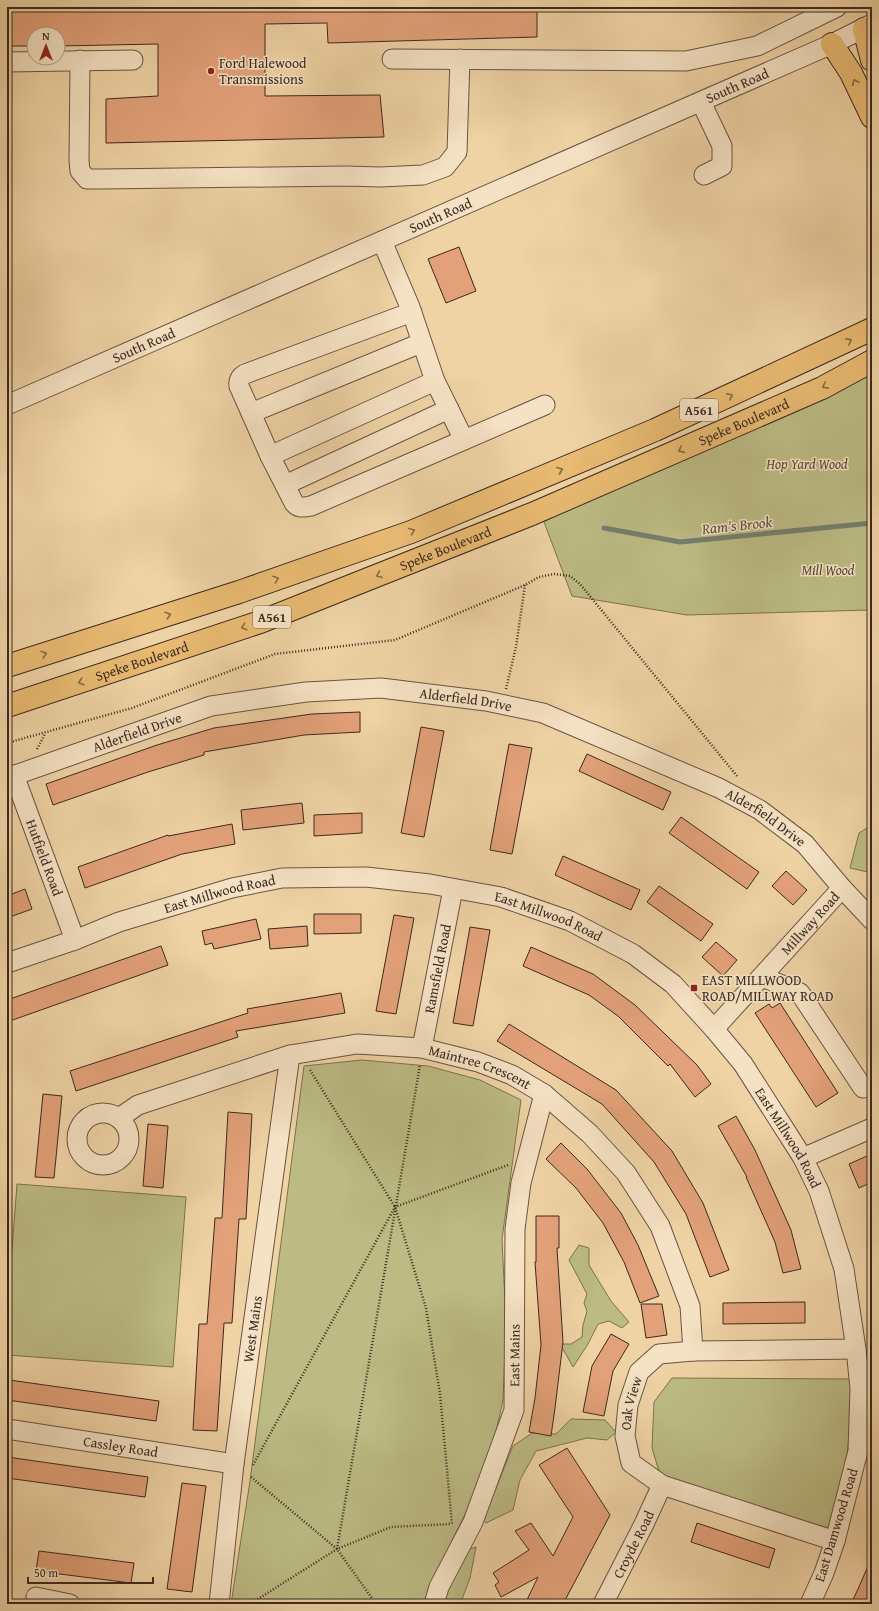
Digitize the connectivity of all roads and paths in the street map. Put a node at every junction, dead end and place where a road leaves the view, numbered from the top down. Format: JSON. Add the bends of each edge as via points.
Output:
{"nodes":[{"id":1,"x":837,"y":7,"type":"edge"},
{"id":2,"x":868,"y":26,"type":"edge"},
{"id":3,"x":832,"y":44,"type":"junction"},
{"id":4,"x":392,"y":59,"type":"dead end"},
{"id":5,"x":80,"y":60,"type":"junction"},
{"id":6,"x":133,"y":60,"type":"dead end"},
{"id":7,"x":460,"y":60,"type":"junction"},
{"id":8,"x":872,"y":60,"type":"edge"},
{"id":9,"x":7,"y":62,"type":"edge"},
{"id":10,"x":701,"y":102,"type":"junction"},
{"id":11,"x":872,"y":117,"type":"edge"},
{"id":12,"x":704,"y":175,"type":"dead end"},
{"id":13,"x":382,"y":241,"type":"junction"},
{"id":14,"x":412,"y":312,"type":"junction"},
{"id":15,"x":872,"y":329,"type":"edge"},
{"id":16,"x":422,"y":343,"type":"junction"},
{"id":17,"x":872,"y":361,"type":"edge"},
{"id":18,"x":435,"y":381,"type":"junction"},
{"id":19,"x":7,"y":405,"type":"edge"},
{"id":20,"x":545,"y":405,"type":"dead end"},
{"id":21,"x":449,"y":409,"type":"junction"},
{"id":22,"x":251,"y":413,"type":"junction"},
{"id":23,"x":464,"y":440,"type":"junction"},
{"id":24,"x":270,"y":456,"type":"junction"},
{"id":25,"x":285,"y":485,"type":"junction"},
{"id":26,"x":525,"y":585,"type":"junction"},
{"id":27,"x":7,"y":666,"type":"edge"},
{"id":28,"x":502,"y":705,"type":"junction"},
{"id":29,"x":7,"y":706,"type":"edge"},
{"id":30,"x":7,"y":743,"type":"edge"},
{"id":31,"x":11,"y":776,"type":"edge"},
{"id":32,"x":740,"y":780,"type":"dead end"},
{"id":33,"x":453,"y":888,"type":"junction"},
{"id":34,"x":842,"y":888,"type":"junction"},
{"id":35,"x":872,"y":920,"type":"edge"},
{"id":36,"x":76,"y":940,"type":"junction"},
{"id":37,"x":7,"y":963,"type":"edge"},
{"id":38,"x":763,"y":977,"type":"junction"},
{"id":39,"x":714,"y":1029,"type":"junction"},
{"id":40,"x":422,"y":1048,"type":"junction"},
{"id":41,"x":294,"y":1054,"type":"junction"},
{"id":42,"x":863,"y":1088,"type":"dead end"},
{"id":43,"x":544,"y":1094,"type":"junction"},
{"id":44,"x":119,"y":1118,"type":"dead end"},
{"id":45,"x":872,"y":1128,"type":"edge"},
{"id":46,"x":527,"y":1158,"type":"junction"},
{"id":47,"x":803,"y":1158,"type":"junction"},
{"id":48,"x":395,"y":1208,"type":"junction"},
{"id":49,"x":856,"y":1349,"type":"junction"},
{"id":50,"x":693,"y":1351,"type":"junction"},
{"id":51,"x":7,"y":1429,"type":"edge"},
{"id":52,"x":241,"y":1469,"type":"junction"},
{"id":53,"x":662,"y":1485,"type":"junction"},
{"id":54,"x":473,"y":1522,"type":"junction"},
{"id":55,"x":452,"y":1524,"type":"junction"},
{"id":56,"x":835,"y":1541,"type":"junction"},
{"id":57,"x":337,"y":1549,"type":"junction"},
{"id":58,"x":36,"y":1597,"type":"dead end"},
{"id":59,"x":70,"y":1604,"type":"edge"},
{"id":60,"x":219,"y":1604,"type":"edge"},
{"id":61,"x":250,"y":1604,"type":"edge"},
{"id":62,"x":376,"y":1604,"type":"edge"},
{"id":63,"x":434,"y":1604,"type":"edge"},
{"id":64,"x":603,"y":1604,"type":"edge"},
{"id":65,"x":810,"y":1604,"type":"edge"}],
"edges":[{"from":1,"to":7,"type":"street","via":[[758,46],[686,61]]},
{"from":2,"to":3,"type":"street","name":"South Road"},
{"from":2,"to":8,"type":"highway"},
{"from":3,"to":10,"type":"street","name":"South Road"},
{"from":11,"to":3,"type":"highway","one_way":true,"via":[[851,73]]},
{"from":4,"to":7,"type":"street"},
{"from":5,"to":6,"type":"street"},
{"from":5,"to":7,"type":"street","via":[[79,160],[80,171],[87,179],[423,175],[445,167],[457,152]]},
{"from":5,"to":9,"type":"street"},
{"from":10,"to":12,"type":"street","via":[[722,146],[722,166]]},
{"from":10,"to":13,"type":"street","name":"South Road"},
{"from":13,"to":14,"type":"street"},
{"from":13,"to":19,"type":"street","name":"South Road"},
{"from":14,"to":16,"type":"street"},
{"from":14,"to":22,"type":"street","via":[[245,374],[238,381]]},
{"from":27,"to":15,"type":"highway","name":"Speke Boulevard","number":"A561","one_way":true,"via":[[232,594],[411,532],[655,430]]},
{"from":16,"to":18,"type":"street"},
{"from":16,"to":22,"type":"street"},
{"from":17,"to":29,"type":"highway","name":"Speke Boulevard","number":"A561","one_way":true,"via":[[822,388],[510,523],[260,622]]},
{"from":18,"to":21,"type":"street"},
{"from":18,"to":24,"type":"street"},
{"from":20,"to":23,"type":"street"},
{"from":21,"to":23,"type":"street"},
{"from":21,"to":25,"type":"street"},
{"from":22,"to":24,"type":"street"},
{"from":23,"to":25,"type":"street","via":[[310,506],[297,506]]},
{"from":24,"to":25,"type":"street"},
{"from":26,"to":28,"type":"path","via":[[516,647]]},
{"from":26,"to":30,"type":"path","via":[[395,640],[275,654],[132,708]]},
{"from":26,"to":32,"type":"path","via":[[539,577],[554,574],[570,576],[580,584]]},
{"from":28,"to":31,"type":"street","name":"Alderfield Drive","via":[[381,688],[306,692],[211,706]]},
{"from":28,"to":34,"type":"street","name":"Alderfield Drive","via":[[543,714],[719,788],[760,810],[805,844]]},
{"from":31,"to":36,"type":"street","name":"Hutfield Road"},
{"from":33,"to":36,"type":"street","name":"East Millwood Road","via":[[366,877],[282,878],[232,888],[119,922]]},
{"from":33,"to":39,"type":"street","name":"East Millwood Road","via":[[501,897],[570,921],[626,950],[673,984]]},
{"from":33,"to":40,"type":"street","name":"Ramsfield Road"},
{"from":34,"to":35,"type":"street","name":"Alderfield Drive"},
{"from":34,"to":38,"type":"street","name":"Millway Road"},
{"from":36,"to":37,"type":"street","name":"East Millwood Road"},
{"from":38,"to":39,"type":"street","name":"Millway Road"},
{"from":38,"to":42,"type":"street","via":[[800,993]]},
{"from":39,"to":47,"type":"street","name":"East Millwood Road","via":[[743,1064]]},
{"from":40,"to":41,"type":"street","name":"Maintree Crescent","via":[[357,1044]]},
{"from":40,"to":43,"type":"street","name":"Maintree Crescent","via":[[478,1062],[512,1075]]},
{"from":40,"to":48,"type":"path"},
{"from":41,"to":44,"type":"street","name":"Maintree Crescent","via":[[138,1105]]},
{"from":41,"to":48,"type":"path"},
{"from":41,"to":52,"type":"street","name":"West Mains"},
{"from":43,"to":46,"type":"street","name":"East Mains"},
{"from":43,"to":50,"type":"street","name":"Maintree Crescent","via":[[590,1134],[626,1173],[660,1226],[690,1306]]},
{"from":45,"to":47,"type":"street"},
{"from":46,"to":48,"type":"path"},
{"from":46,"to":54,"type":"street","name":"East Mains","via":[[515,1229],[514,1410]]},
{"from":47,"to":49,"type":"street","name":"East Millwood Road","via":[[819,1191],[844,1268]]},
{"from":48,"to":52,"type":"path"},
{"from":48,"to":55,"type":"path","via":[[427,1316],[440,1394]]},
{"from":48,"to":57,"type":"path"},
{"from":49,"to":50,"type":"street","name":"Oak View"},
{"from":49,"to":56,"type":"street","name":"East Damwood Road","via":[[860,1388],[858,1451]]},
{"from":50,"to":53,"type":"street","name":"Oak View","via":[[659,1354],[639,1372],[628,1405],[625,1436],[631,1463]]},
{"from":51,"to":52,"type":"street","name":"Cassley Road"},
{"from":52,"to":57,"type":"path"},
{"from":52,"to":60,"type":"street","name":"West Mains"},
{"from":53,"to":56,"type":"street","name":"Oak View"},
{"from":53,"to":64,"type":"street","name":"Croyde Road"},
{"from":54,"to":55,"type":"path"},
{"from":54,"to":63,"type":"street","name":"East Mains","via":[[439,1587]]},
{"from":55,"to":57,"type":"path","via":[[391,1527]]},
{"from":56,"to":65,"type":"street","name":"East Damwood Road"},
{"from":57,"to":61,"type":"path"},
{"from":57,"to":62,"type":"path"},
{"from":58,"to":59,"type":"street"}]}
